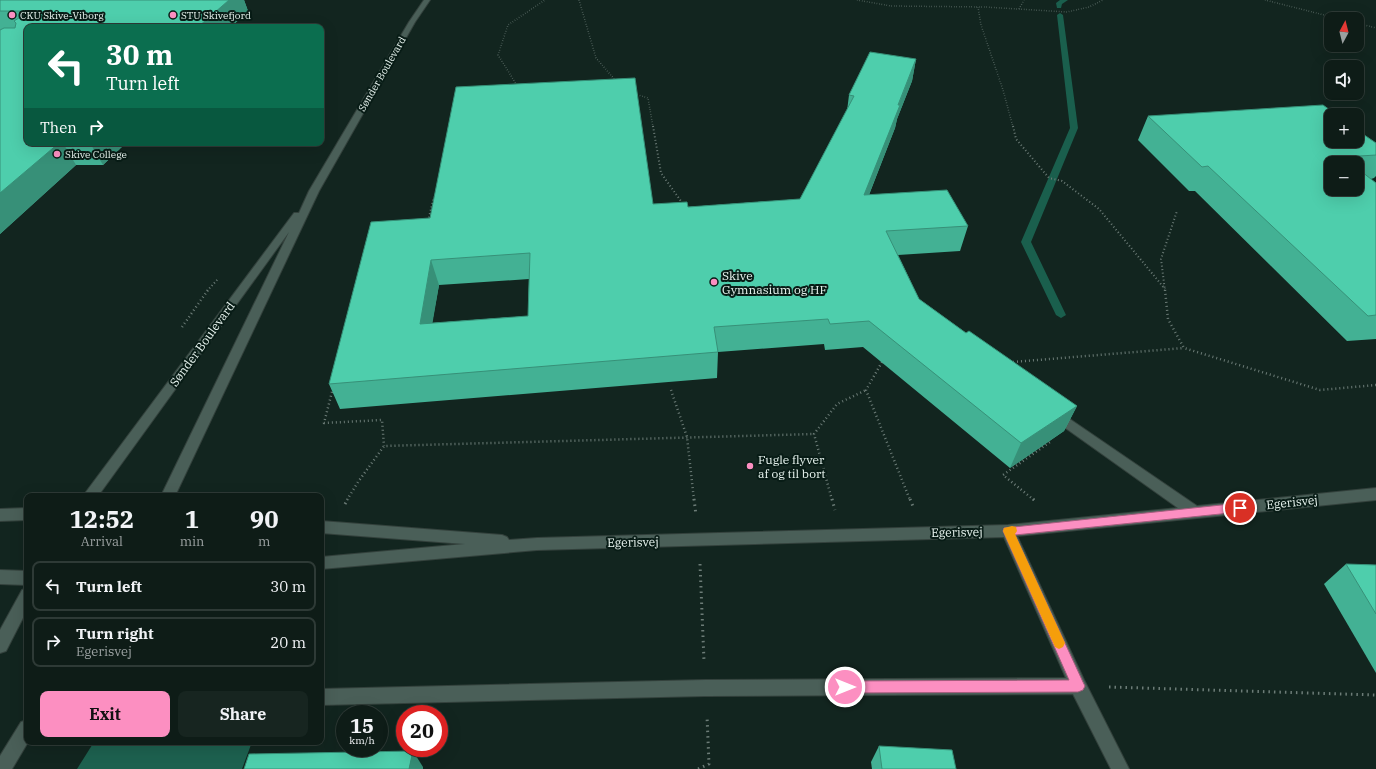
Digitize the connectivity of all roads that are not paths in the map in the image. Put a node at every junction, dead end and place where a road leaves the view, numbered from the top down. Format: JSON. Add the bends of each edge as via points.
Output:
{"nodes":[{"id":1,"x":427,"y":0,"type":"edge"},
{"id":2,"x":314,"y":191,"type":"junction"},
{"id":3,"x":1047,"y":409,"type":"edge"},
{"id":4,"x":92,"y":493,"type":"edge"},
{"id":5,"x":169,"y":493,"type":"edge"},
{"id":6,"x":1376,"y":494,"type":"edge"},
{"id":7,"x":1194,"y":512,"type":"junction"},
{"id":8,"x":0,"y":514,"type":"edge"},
{"id":9,"x":24,"y":514,"type":"edge"},
{"id":10,"x":326,"y":527,"type":"edge"},
{"id":11,"x":1008,"y":531,"type":"junction"},
{"id":12,"x":537,"y":544,"type":"junction"},
{"id":13,"x":324,"y":563,"type":"edge"},
{"id":14,"x":0,"y":577,"type":"edge"},
{"id":15,"x":24,"y":578,"type":"edge"},
{"id":16,"x":24,"y":601,"type":"edge"},
{"id":17,"x":0,"y":646,"type":"edge"},
{"id":18,"x":1078,"y":686,"type":"junction"},
{"id":19,"x":324,"y":697,"type":"edge"},
{"id":20,"x":24,"y":733,"type":"edge"},
{"id":21,"x":2,"y":769,"type":"edge"},
{"id":22,"x":1120,"y":769,"type":"edge"}],
"edges":[{"from":1,"to":2,"type":"street","name":"Sønder Boulevard"},
{"from":2,"to":4,"type":"street","name":"Sønder Boulevard"},
{"from":2,"to":5,"type":"street","name":"Sønder Boulevard"},
{"from":3,"to":7,"type":"street"},
{"from":6,"to":7,"type":"street","name":"Egerisvej"},
{"from":7,"to":11,"type":"street","name":"Egerisvej"},
{"from":8,"to":9,"type":"street"},
{"from":10,"to":12,"type":"street","name":"Egerisvej"},
{"from":11,"to":12,"type":"street","name":"Egerisvej"},
{"from":11,"to":18,"type":"street"},
{"from":12,"to":13,"type":"street","name":"Egerisvej"},
{"from":14,"to":15,"type":"street"},
{"from":16,"to":17,"type":"street"},
{"from":18,"to":19,"type":"street","via":[[706,688]]},
{"from":18,"to":22,"type":"street"},
{"from":20,"to":21,"type":"street"}]}
